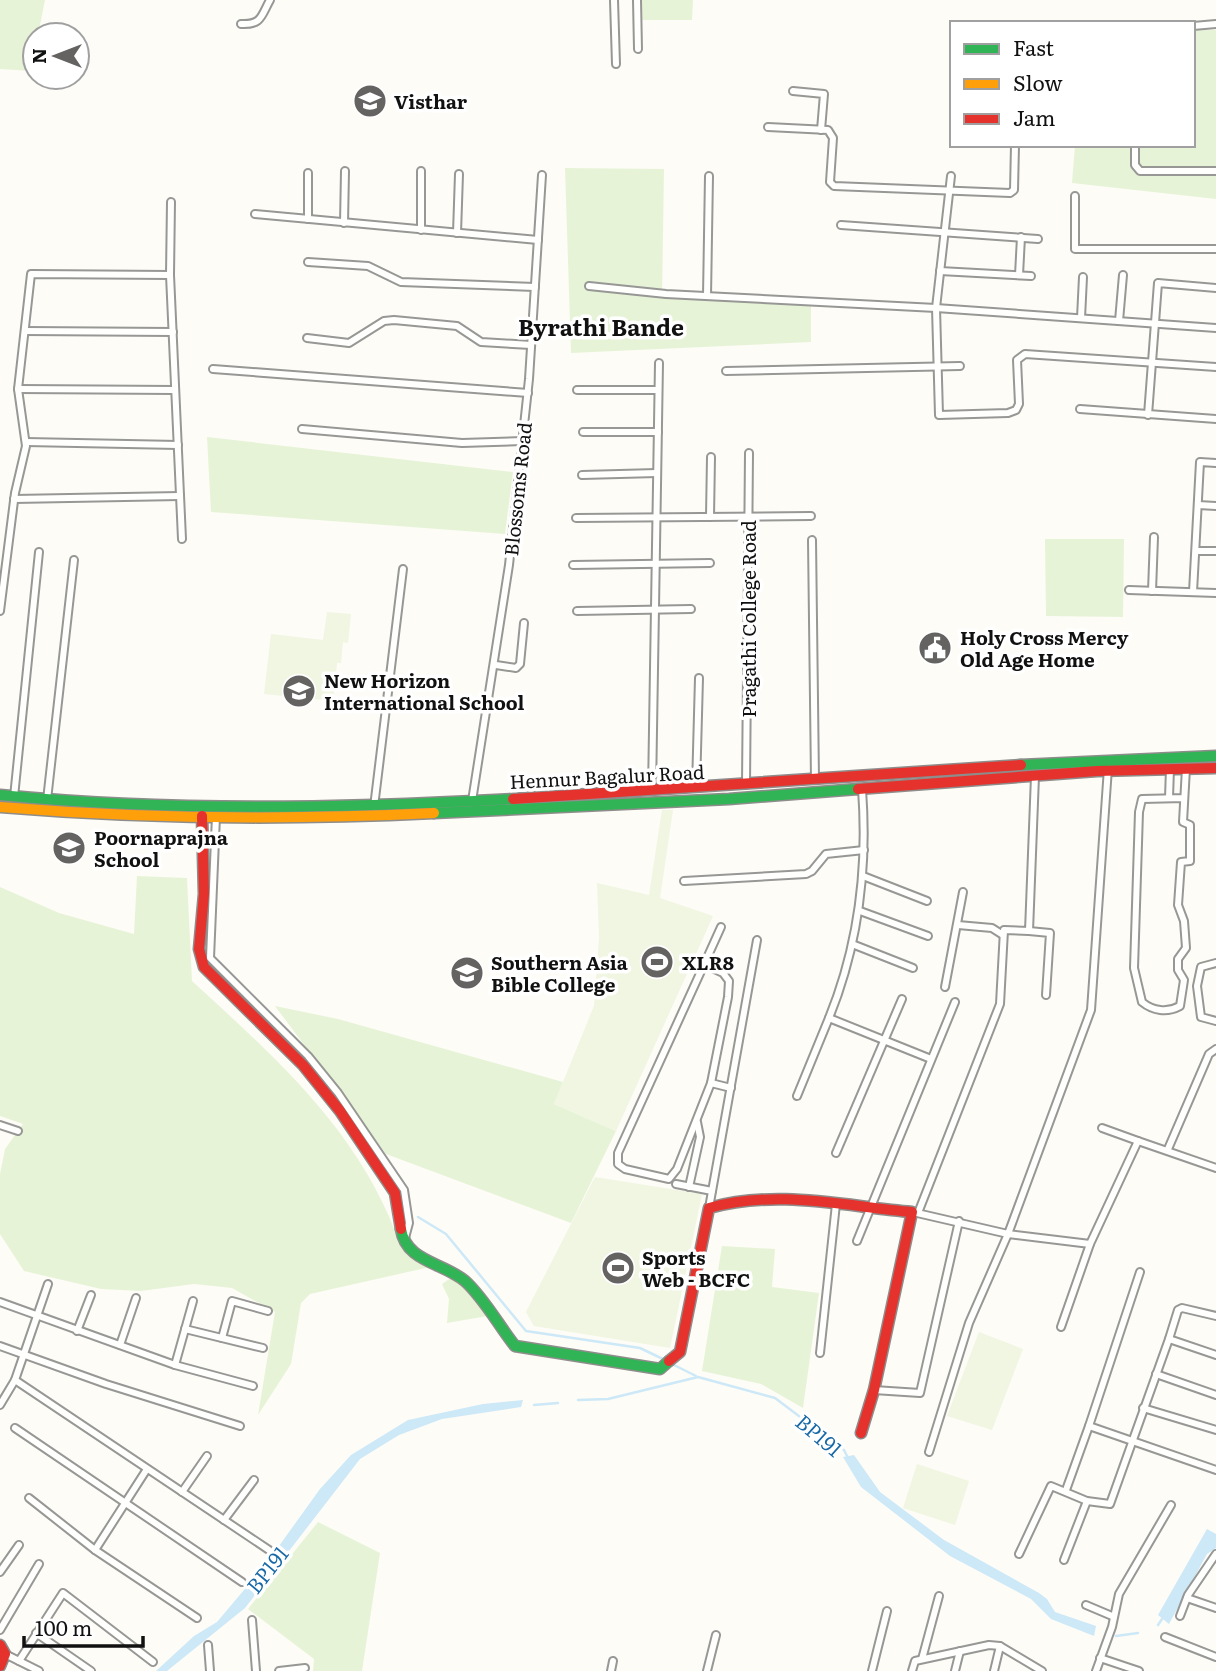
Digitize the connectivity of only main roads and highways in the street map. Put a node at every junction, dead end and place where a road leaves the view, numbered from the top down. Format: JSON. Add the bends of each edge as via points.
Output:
{"nodes":[{"id":1,"x":1216,"y":756,"type":"edge"},
{"id":2,"x":1216,"y":768,"type":"edge"},
{"id":3,"x":0,"y":796,"type":"edge"},
{"id":4,"x":0,"y":807,"type":"edge"},
{"id":5,"x":61,"y":807,"type":"junction"},
{"id":6,"x":444,"y":808,"type":"junction"},
{"id":7,"x":202,"y":816,"type":"junction"},
{"id":8,"x":862,"y":1433,"type":"dead end"},
{"id":9,"x":2,"y":1649,"type":"edge"},
{"id":10,"x":0,"y":1666,"type":"edge"}],
"edges":[{"from":1,"to":6,"type":"main road","name":"Hennur Bagalur Road","via":[[472,801]]},
{"from":2,"to":6,"type":"main road","name":"Hennur Bagalur Road"},
{"from":3,"to":5,"type":"main road","name":"Hennur Bagalur Road","via":[[47,800]]},
{"from":4,"to":5,"type":"main road","name":"Hennur Bagalur Road"},
{"from":5,"to":6,"type":"main road","name":"Hennur Bagalur Road"},
{"from":5,"to":7,"type":"main road","name":"Hennur Bagalur Road"},
{"from":6,"to":7,"type":"main road","name":"Hennur Bagalur Road"},
{"from":7,"to":8,"type":"main road","via":[[200,958],[341,1111],[395,1194],[403,1243],[412,1253],[466,1282],[515,1346],[660,1368],[670,1363],[680,1352],[709,1208],[751,1198],[915,1213]]},
{"from":9,"to":10,"type":"main road"}]}
